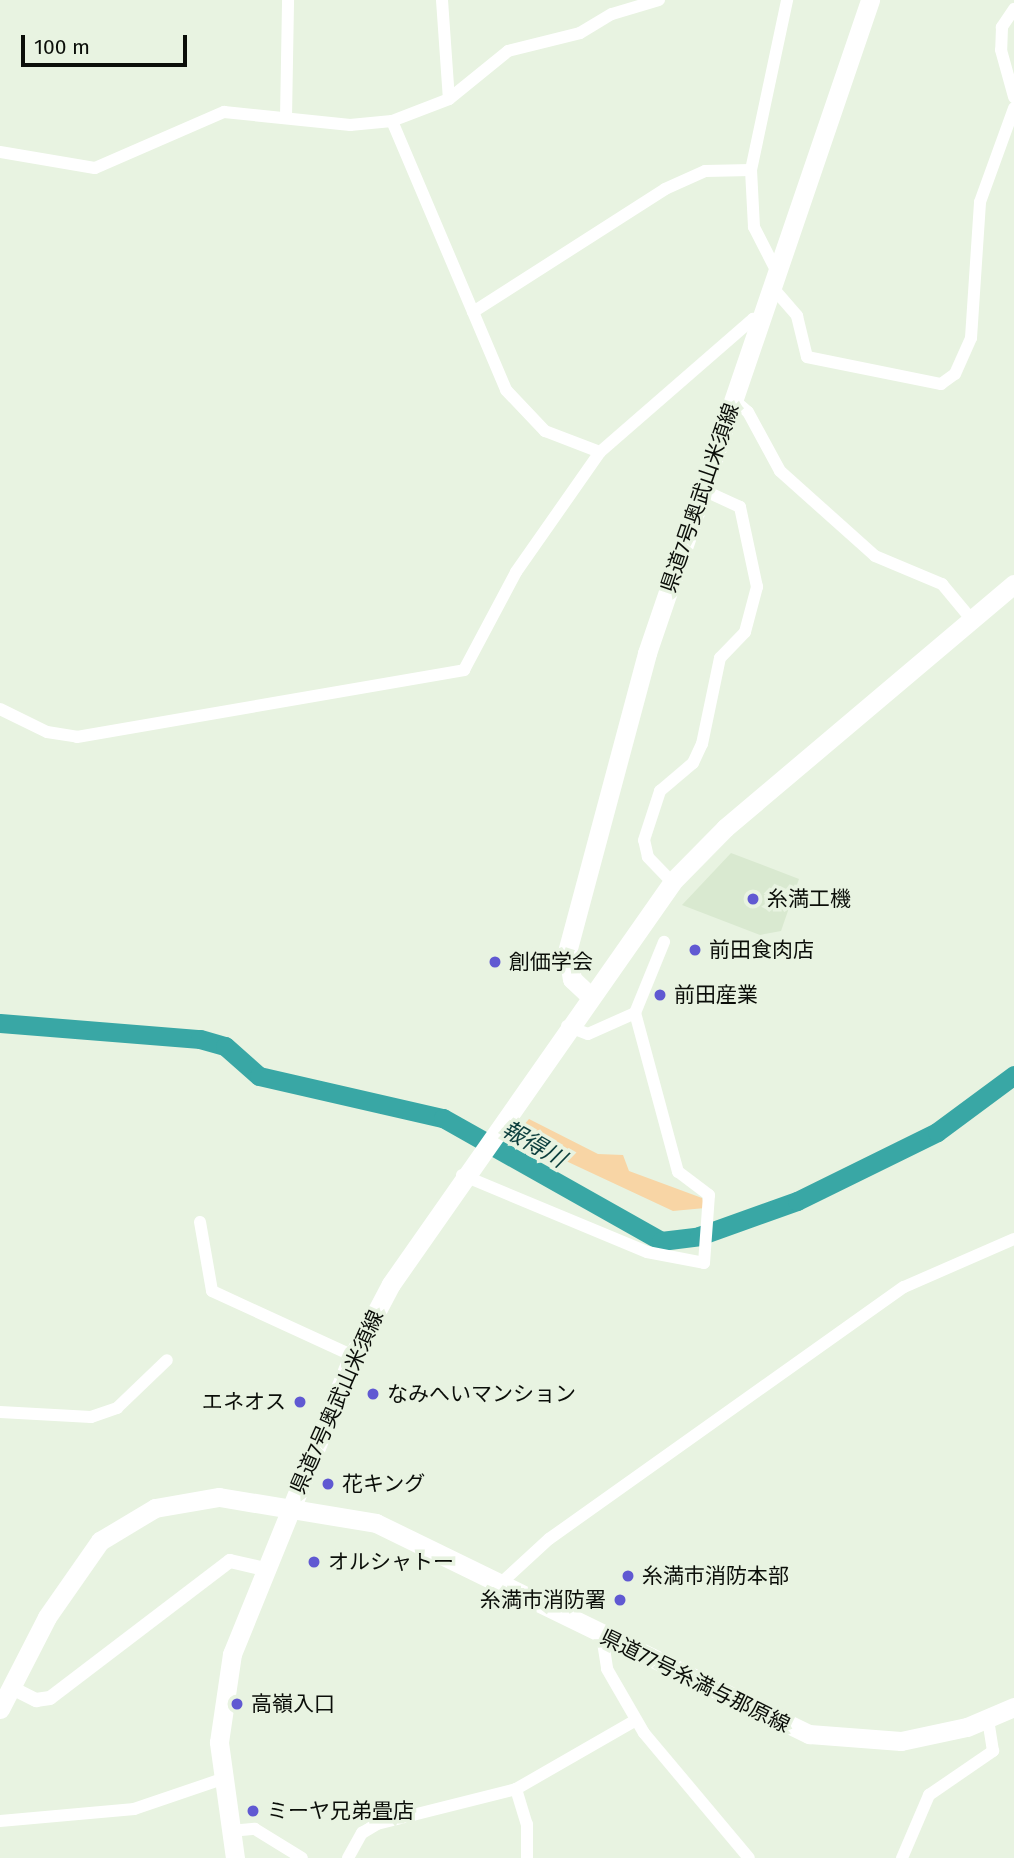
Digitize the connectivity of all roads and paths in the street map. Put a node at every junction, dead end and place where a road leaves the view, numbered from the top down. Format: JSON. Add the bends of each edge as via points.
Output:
{"nodes":[{"id":1,"x":288,"y":0,"type":"edge"},
{"id":2,"x":442,"y":0,"type":"edge"},
{"id":3,"x":659,"y":0,"type":"edge"},
{"id":4,"x":787,"y":0,"type":"edge"},
{"id":5,"x":870,"y":0,"type":"edge"},
{"id":6,"x":1014,"y":9,"type":"edge"},
{"id":7,"x":1014,"y":97,"type":"edge"},
{"id":8,"x":449,"y":99,"type":"junction"},
{"id":9,"x":1014,"y":108,"type":"edge"},
{"id":10,"x":286,"y":118,"type":"junction"},
{"id":11,"x":392,"y":121,"type":"junction"},
{"id":12,"x":0,"y":152,"type":"edge"},
{"id":13,"x":751,"y":170,"type":"junction"},
{"id":14,"x":775,"y":281,"type":"junction"},
{"id":15,"x":473,"y":312,"type":"junction"},
{"id":16,"x":761,"y":321,"type":"junction"},
{"id":17,"x":734,"y":400,"type":"junction"},
{"id":18,"x":600,"y":452,"type":"junction"},
{"id":19,"x":702,"y":490,"type":"junction"},
{"id":20,"x":1014,"y":584,"type":"edge"},
{"id":21,"x":972,"y":620,"type":"junction"},
{"id":22,"x":0,"y":709,"type":"edge"},
{"id":23,"x":672,"y":882,"type":"junction"},
{"id":24,"x":664,"y":942,"type":"dead end"},
{"id":25,"x":589,"y":995,"type":"junction"},
{"id":26,"x":635,"y":1013,"type":"junction"},
{"id":27,"x":567,"y":1026,"type":"junction"},
{"id":28,"x":465,"y":1171,"type":"junction"},
{"id":29,"x":200,"y":1222,"type":"dead end"},
{"id":30,"x":1014,"y":1239,"type":"edge"},
{"id":31,"x":353,"y":1356,"type":"junction"},
{"id":32,"x":167,"y":1360,"type":"dead end"},
{"id":33,"x":0,"y":1412,"type":"edge"},
{"id":34,"x":290,"y":1506,"type":"junction"},
{"id":35,"x":264,"y":1569,"type":"junction"},
{"id":36,"x":500,"y":1584,"type":"junction"},
{"id":37,"x":602,"y":1636,"type":"junction"},
{"id":38,"x":5,"y":1699,"type":"edge"},
{"id":39,"x":1014,"y":1707,"type":"edge"},
{"id":40,"x":636,"y":1720,"type":"junction"},
{"id":41,"x":988,"y":1720,"type":"junction"},
{"id":42,"x":222,"y":1779,"type":"junction"},
{"id":43,"x":516,"y":1789,"type":"junction"},
{"id":44,"x":0,"y":1821,"type":"edge"},
{"id":45,"x":230,"y":1831,"type":"junction"},
{"id":46,"x":235,"y":1858,"type":"edge"},
{"id":47,"x":302,"y":1858,"type":"edge"},
{"id":48,"x":348,"y":1858,"type":"edge"},
{"id":49,"x":527,"y":1858,"type":"edge"},
{"id":50,"x":749,"y":1858,"type":"edge"},
{"id":51,"x":902,"y":1858,"type":"edge"}],
"edges":[{"from":1,"to":10,"type":"street"},
{"from":2,"to":8,"type":"street"},
{"from":3,"to":8,"type":"street","via":[[612,14],[580,33],[508,51]]},
{"from":4,"to":13,"type":"street"},
{"from":5,"to":14,"type":"main road","name":"県道7号奥武山米須線"},
{"from":6,"to":7,"type":"street","via":[[1002,27],[1001,50]]},
{"from":8,"to":11,"type":"street"},
{"from":9,"to":14,"type":"street","via":[[980,202],[971,338],[955,374],[941,384],[807,357],[797,316]]},
{"from":10,"to":11,"type":"street","via":[[349,125]]},
{"from":10,"to":12,"type":"street","via":[[209,116],[94,168]]},
{"from":11,"to":15,"type":"street"},
{"from":13,"to":14,"type":"street","via":[[754,227]]},
{"from":13,"to":15,"type":"street","via":[[705,172],[665,189]]},
{"from":14,"to":16,"type":"main road","name":"県道7号奥武山米須線"},
{"from":15,"to":18,"type":"street","via":[[522,411],[545,431]]},
{"from":16,"to":17,"type":"main road","name":"県道7号奥武山米須線"},
{"from":16,"to":18,"type":"street","via":[[752,319]]},
{"from":17,"to":19,"type":"main road","name":"県道7号奥武山米須線"},
{"from":17,"to":21,"type":"street","via":[[748,412],[780,471],[875,556],[942,584]]},
{"from":18,"to":22,"type":"street","via":[[516,572],[464,670],[77,737],[47,732]]},
{"from":19,"to":23,"type":"street","via":[[740,507],[757,587],[745,632],[720,658],[702,744],[693,763],[660,791],[644,840],[648,857]]},
{"from":19,"to":25,"type":"main road","name":"県道7号奥武山米須線","via":[[647,653],[567,952],[568,973]]},
{"from":20,"to":21,"type":"main road","name":"県道7号奥武山米須線"},
{"from":21,"to":23,"type":"main road","name":"県道7号奥武山米須線","via":[[725,828]]},
{"from":23,"to":25,"type":"main road","name":"県道7号奥武山米須線"},
{"from":24,"to":26,"type":"street"},
{"from":25,"to":27,"type":"main road","name":"県道7号奥武山米須線"},
{"from":26,"to":27,"type":"street","via":[[588,1034]]},
{"from":26,"to":28,"type":"street","via":[[678,1172],[709,1195],[704,1263],[648,1252]]},
{"from":27,"to":28,"type":"main road","name":"県道7号奥武山米須線"},
{"from":28,"to":31,"type":"main road","name":"県道7号奥武山米須線","via":[[391,1284]]},
{"from":29,"to":31,"type":"street","via":[[212,1291]]},
{"from":30,"to":36,"type":"street","via":[[904,1287],[558,1532]]},
{"from":31,"to":34,"type":"main road","name":"県道7号奥武山米須線"},
{"from":32,"to":33,"type":"street","via":[[117,1408],[91,1418]]},
{"from":34,"to":35,"type":"main road","name":"県道7号奥武山米須線"},
{"from":34,"to":36,"type":"main road","name":"県道77号糸満与那原線","via":[[376,1524]]},
{"from":34,"to":38,"type":"main road","name":"県道77号糸満与那原線","via":[[191,1498],[128,1520],[93,1548],[66,1586]]},
{"from":35,"to":38,"type":"street","via":[[230,1561],[50,1698]]},
{"from":35,"to":42,"type":"main road","name":"県道7号奥武山米須線","via":[[227,1675]]},
{"from":36,"to":37,"type":"main road","name":"県道77号糸満与那原線"},
{"from":37,"to":40,"type":"street","via":[[607,1669]]},
{"from":37,"to":41,"type":"main road","name":"県道77号糸満与那原線","via":[[809,1734],[901,1741]]},
{"from":39,"to":41,"type":"main road","name":"県道77号糸満与那原線"},
{"from":40,"to":43,"type":"street"},
{"from":40,"to":50,"type":"street"},
{"from":41,"to":51,"type":"street","via":[[993,1751],[929,1795]]},
{"from":42,"to":44,"type":"street","via":[[134,1809]]},
{"from":42,"to":45,"type":"main road","name":"県道7号奥武山米須線"},
{"from":43,"to":48,"type":"street","via":[[377,1824],[362,1833]]},
{"from":43,"to":49,"type":"street","via":[[527,1824]]},
{"from":45,"to":46,"type":"main road","name":"県道7号奥武山米須線"},
{"from":45,"to":47,"type":"street","via":[[255,1829]]}]}
